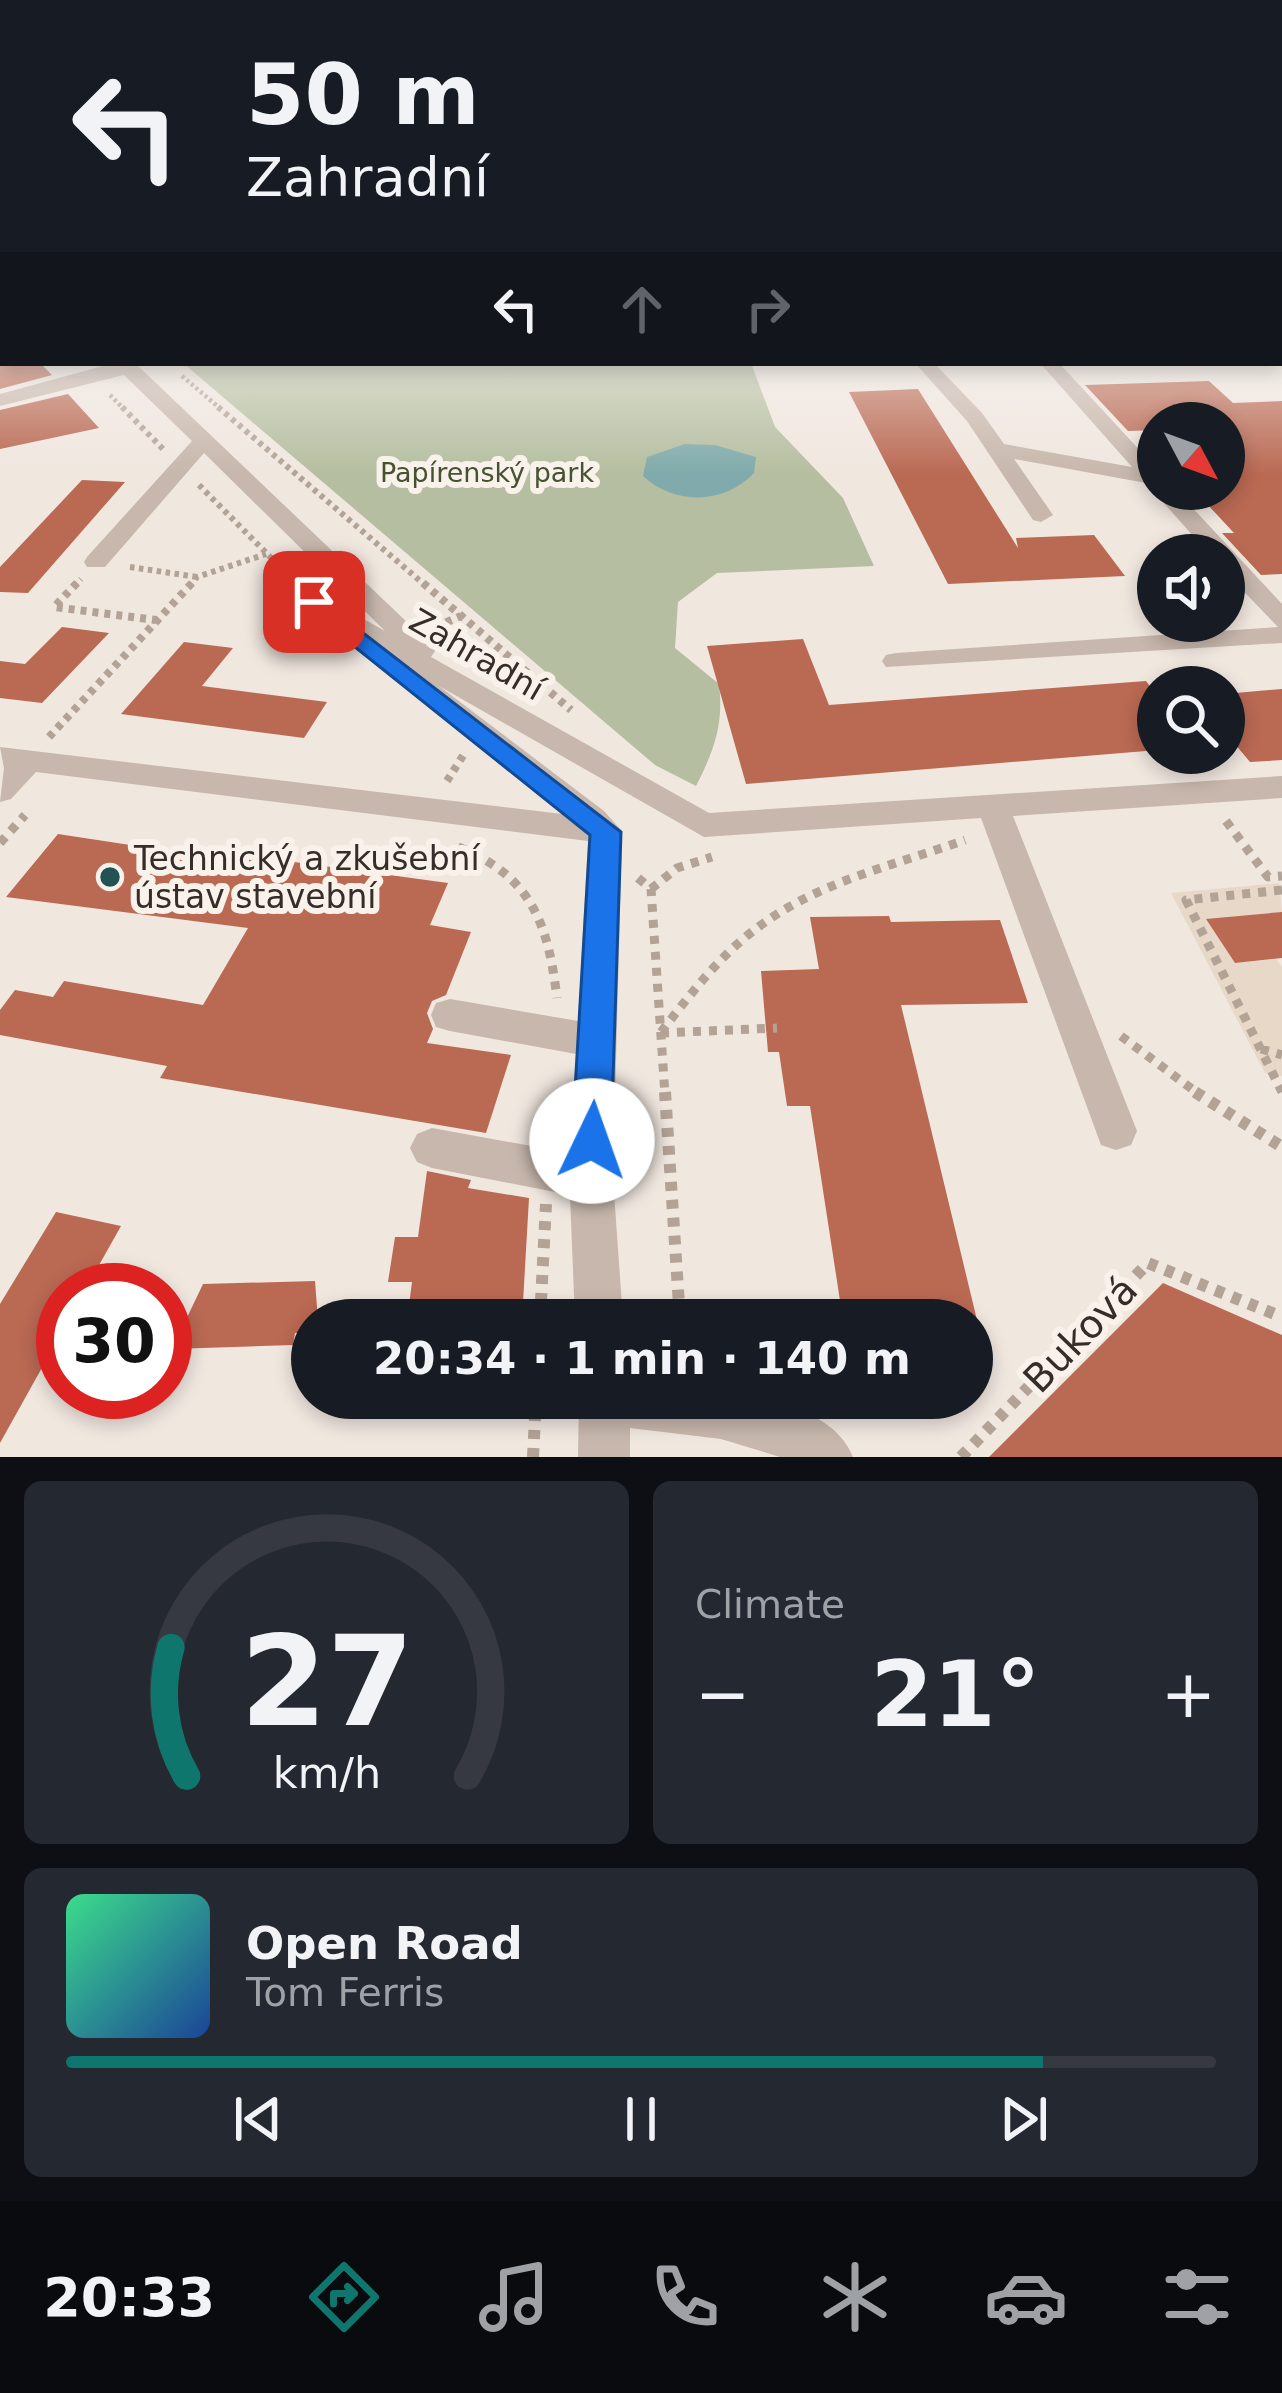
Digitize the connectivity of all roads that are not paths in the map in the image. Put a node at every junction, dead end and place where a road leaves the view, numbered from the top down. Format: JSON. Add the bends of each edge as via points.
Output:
{"nodes":[{"id":1,"x":123,"y":366,"type":"edge"},
{"id":2,"x":127,"y":366,"type":"edge"},
{"id":3,"x":927,"y":366,"type":"edge"},
{"id":4,"x":1052,"y":366,"type":"edge"},
{"id":5,"x":0,"y":400,"type":"edge"},
{"id":6,"x":204,"y":441,"type":"junction"},
{"id":7,"x":997,"y":449,"type":"junction"},
{"id":8,"x":1137,"y":460,"type":"edge"},
{"id":9,"x":1137,"y":479,"type":"edge"},
{"id":10,"x":1183,"y":510,"type":"edge"},
{"id":11,"x":1041,"y":514,"type":"dead end"},
{"id":12,"x":1205,"y":534,"type":"edge"},
{"id":13,"x":96,"y":562,"type":"road end"},
{"id":14,"x":1245,"y":579,"type":"edge"},
{"id":15,"x":1282,"y":620,"type":"edge"},
{"id":16,"x":1282,"y":635,"type":"edge"},
{"id":17,"x":896,"y":661,"type":"dead end"},
{"id":18,"x":14,"y":759,"type":"edge"},
{"id":19,"x":1282,"y":788,"type":"edge"},
{"id":20,"x":0,"y":791,"type":"edge"},
{"id":21,"x":993,"y":806,"type":"junction"},
{"id":22,"x":605,"y":832,"type":"junction"},
{"id":23,"x":449,"y":1015,"type":"dead end"},
{"id":24,"x":576,"y":1037,"type":"junction"},
{"id":25,"x":1116,"y":1131,"type":"dead end"},
{"id":26,"x":432,"y":1148,"type":"dead end"},
{"id":27,"x":570,"y":1174,"type":"junction"},
{"id":28,"x":595,"y":1299,"type":"edge"},
{"id":29,"x":604,"y":1419,"type":"edge"},
{"id":30,"x":748,"y":1419,"type":"edge"},
{"id":31,"x":604,"y":1457,"type":"edge"},
{"id":32,"x":827,"y":1457,"type":"edge"}],
"edges":[{"from":1,"to":5,"type":"street"},
{"from":2,"to":6,"type":"street"},
{"from":3,"to":7,"type":"street"},
{"from":4,"to":8,"type":"street"},
{"from":6,"to":13,"type":"street"},
{"from":6,"to":22,"type":"street"},
{"from":7,"to":9,"type":"street"},
{"from":7,"to":11,"type":"street"},
{"from":10,"to":12,"type":"street"},
{"from":14,"to":15,"type":"street"},
{"from":16,"to":17,"type":"street"},
{"from":18,"to":20,"type":"street"},
{"from":18,"to":22,"type":"street"},
{"from":19,"to":21,"type":"street","name":"Zahradní"},
{"from":21,"to":22,"type":"street","name":"Zahradní","via":[[704,825],[314,602]]},
{"from":21,"to":25,"type":"street"},
{"from":22,"to":24,"type":"street"},
{"from":23,"to":24,"type":"street"},
{"from":24,"to":27,"type":"street"},
{"from":26,"to":27,"type":"street"},
{"from":27,"to":28,"type":"street"},
{"from":29,"to":31,"type":"street"},
{"from":30,"to":32,"type":"street"}]}
